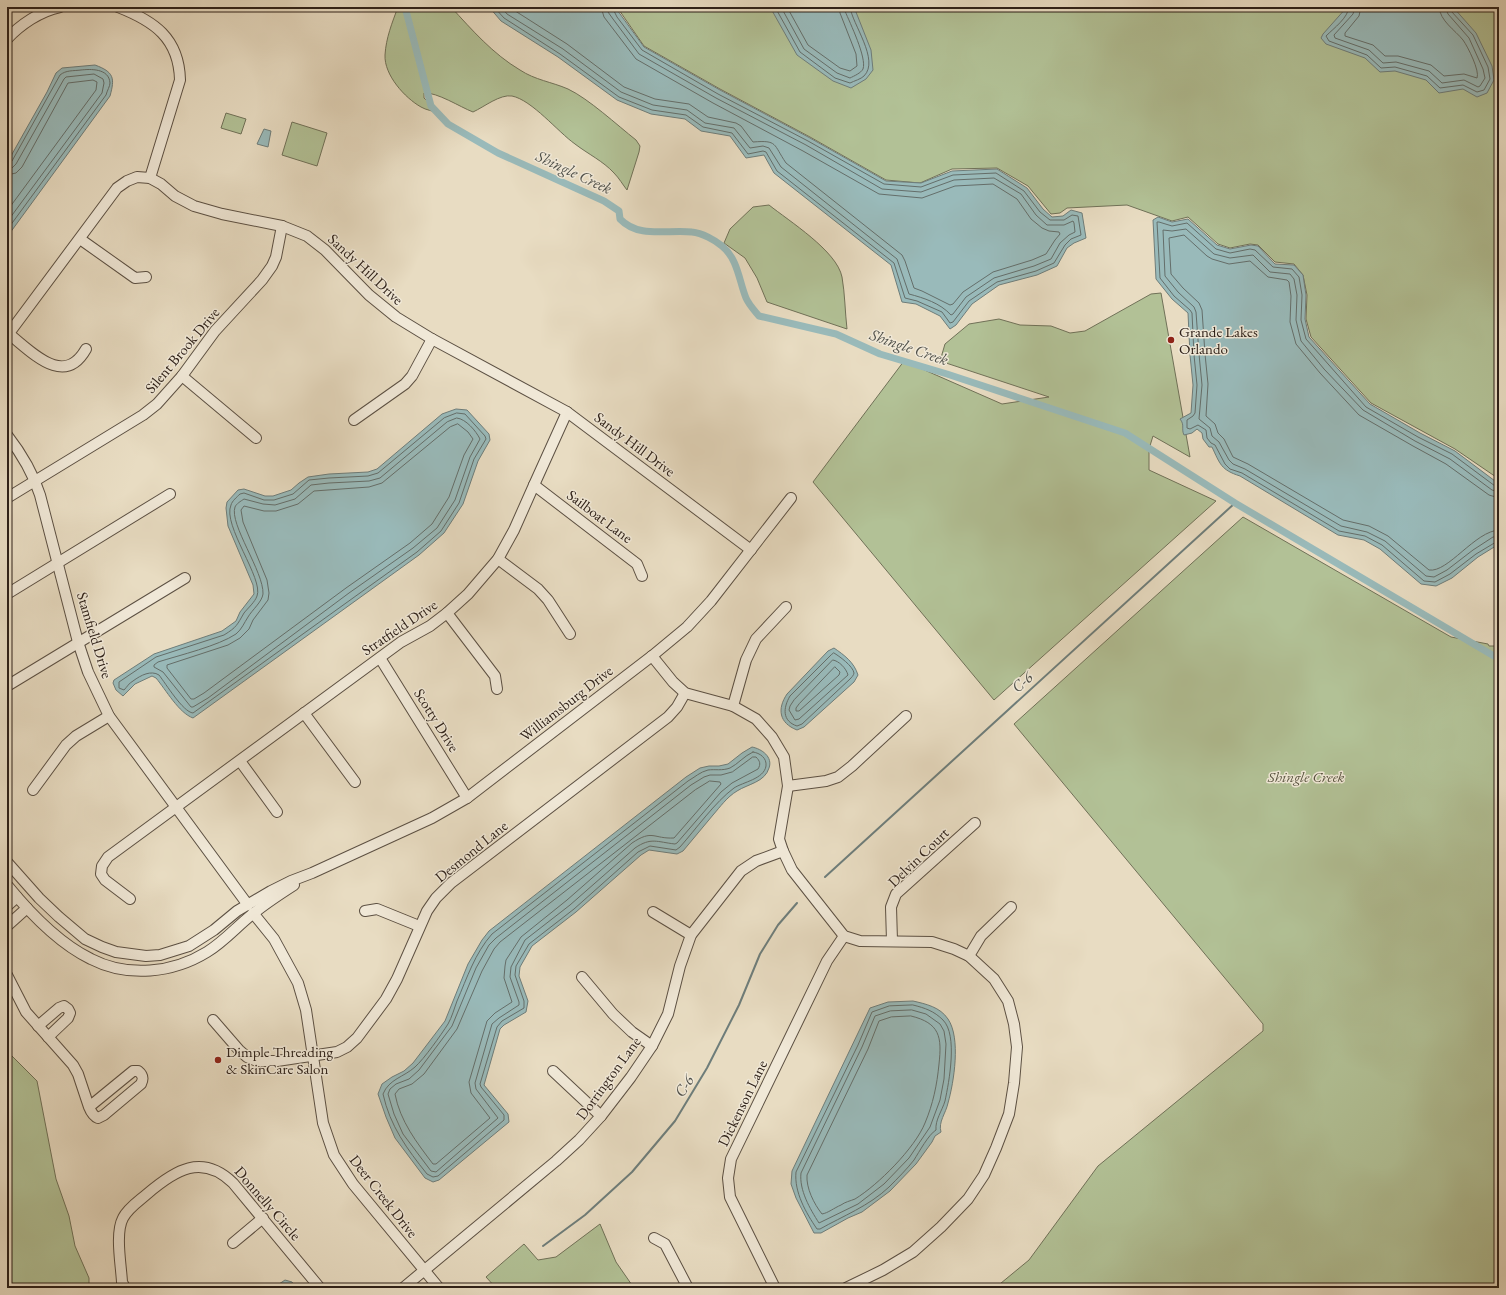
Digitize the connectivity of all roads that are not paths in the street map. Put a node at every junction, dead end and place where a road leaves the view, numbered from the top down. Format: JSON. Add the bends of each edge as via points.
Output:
{"nodes":[{"id":1,"x":60,"y":7,"type":"edge"},
{"id":2,"x":118,"y":7,"type":"edge"},
{"id":3,"x":7,"y":39,"type":"edge"},
{"id":4,"x":150,"y":178,"type":"junction"},
{"id":5,"x":282,"y":226,"type":"junction"},
{"id":6,"x":80,"y":239,"type":"junction"},
{"id":7,"x":146,"y":278,"type":"dead end"},
{"id":8,"x":8,"y":335,"type":"edge"},
{"id":9,"x":432,"y":339,"type":"junction"},
{"id":10,"x":86,"y":349,"type":"dead end"},
{"id":11,"x":182,"y":376,"type":"junction"},
{"id":12,"x":567,"y":412,"type":"junction"},
{"id":13,"x":354,"y":420,"type":"dead end"},
{"id":14,"x":7,"y":435,"type":"edge"},
{"id":15,"x":256,"y":438,"type":"dead end"},
{"id":16,"x":36,"y":480,"type":"junction"},
{"id":17,"x":534,"y":485,"type":"junction"},
{"id":18,"x":170,"y":494,"type":"dead end"},
{"id":19,"x":7,"y":498,"type":"edge"},
{"id":20,"x":791,"y":498,"type":"dead end"},
{"id":21,"x":751,"y":550,"type":"junction"},
{"id":22,"x":498,"y":560,"type":"junction"},
{"id":23,"x":58,"y":562,"type":"junction"},
{"id":24,"x":642,"y":576,"type":"dead end"},
{"id":25,"x":185,"y":578,"type":"dead end"},
{"id":26,"x":7,"y":594,"type":"edge"},
{"id":27,"x":786,"y":607,"type":"dead end"},
{"id":28,"x":447,"y":613,"type":"junction"},
{"id":29,"x":570,"y":634,"type":"dead end"},
{"id":30,"x":78,"y":642,"type":"junction"},
{"id":31,"x":652,"y":656,"type":"junction"},
{"id":32,"x":380,"y":658,"type":"junction"},
{"id":33,"x":7,"y":686,"type":"edge"},
{"id":34,"x":497,"y":689,"type":"dead end"},
{"id":35,"x":685,"y":693,"type":"junction"},
{"id":36,"x":733,"y":706,"type":"junction"},
{"id":37,"x":304,"y":713,"type":"junction"},
{"id":38,"x":108,"y":716,"type":"junction"},
{"id":39,"x":906,"y":716,"type":"dead end"},
{"id":40,"x":240,"y":760,"type":"junction"},
{"id":41,"x":355,"y":782,"type":"dead end"},
{"id":42,"x":788,"y":786,"type":"junction"},
{"id":43,"x":33,"y":790,"type":"dead end"},
{"id":44,"x":467,"y":798,"type":"junction"},
{"id":45,"x":176,"y":807,"type":"junction"},
{"id":46,"x":277,"y":812,"type":"dead end"},
{"id":47,"x":975,"y":823,"type":"dead end"},
{"id":48,"x":783,"y":851,"type":"junction"},
{"id":49,"x":7,"y":862,"type":"edge"},
{"id":50,"x":7,"y":885,"type":"edge"},
{"id":51,"x":17,"y":897,"type":"junction"},
{"id":52,"x":130,"y":899,"type":"dead end"},
{"id":53,"x":7,"y":906,"type":"edge"},
{"id":54,"x":1011,"y":907,"type":"dead end"},
{"id":55,"x":27,"y":908,"type":"junction"},
{"id":56,"x":250,"y":909,"type":"junction"},
{"id":57,"x":365,"y":911,"type":"dead end"},
{"id":58,"x":653,"y":912,"type":"dead end"},
{"id":59,"x":7,"y":926,"type":"edge"},
{"id":60,"x":419,"y":926,"type":"junction"},
{"id":61,"x":691,"y":935,"type":"junction"},
{"id":62,"x":844,"y":936,"type":"junction"},
{"id":63,"x":892,"y":941,"type":"junction"},
{"id":64,"x":969,"y":956,"type":"junction"},
{"id":65,"x":7,"y":975,"type":"edge"},
{"id":66,"x":582,"y":977,"type":"dead end"},
{"id":67,"x":213,"y":1020,"type":"dead end"},
{"id":68,"x":38,"y":1026,"type":"junction"},
{"id":69,"x":48,"y":1037,"type":"junction"},
{"id":70,"x":652,"y":1046,"type":"junction"},
{"id":71,"x":313,"y":1056,"type":"junction"},
{"id":72,"x":553,"y":1071,"type":"dead end"},
{"id":73,"x":89,"y":1107,"type":"junction"},
{"id":74,"x":602,"y":1116,"type":"junction"},
{"id":75,"x":262,"y":1218,"type":"junction"},
{"id":76,"x":654,"y":1238,"type":"dead end"},
{"id":77,"x":233,"y":1243,"type":"dead end"},
{"id":78,"x":424,"y":1270,"type":"junction"},
{"id":79,"x":125,"y":1288,"type":"edge"},
{"id":80,"x":320,"y":1288,"type":"edge"},
{"id":81,"x":403,"y":1288,"type":"edge"},
{"id":82,"x":439,"y":1288,"type":"edge"},
{"id":83,"x":688,"y":1288,"type":"edge"},
{"id":84,"x":775,"y":1288,"type":"edge"},
{"id":85,"x":846,"y":1288,"type":"edge"}],
"edges":[{"from":1,"to":3,"type":"street","via":[[50,9],[29,21]]},
{"from":2,"to":4,"type":"street","via":[[138,15],[168,38],[180,68],[180,80]]},
{"from":4,"to":5,"type":"street","name":"Sandy Hill Drive","via":[[194,206]]},
{"from":4,"to":6,"type":"street","via":[[137,177],[127,180],[117,188]]},
{"from":5,"to":9,"type":"street","name":"Sandy Hill Drive","via":[[307,236],[325,250],[382,306]]},
{"from":5,"to":11,"type":"street","name":"Silent Brook Drive","via":[[272,266],[216,331]]},
{"from":6,"to":7,"type":"street","via":[[135,278]]},
{"from":6,"to":8,"type":"street"},
{"from":8,"to":10,"type":"street","via":[[41,360],[54,366],[73,364],[82,357]]},
{"from":9,"to":12,"type":"street","name":"Sandy Hill Drive"},
{"from":9,"to":13,"type":"street","via":[[405,384]]},
{"from":11,"to":15,"type":"street"},
{"from":11,"to":16,"type":"street","name":"Silent Brook Drive","via":[[157,404],[143,415]]},
{"from":12,"to":17,"type":"street","name":"Stratfield Drive"},
{"from":12,"to":21,"type":"street","name":"Sandy Hill Drive"},
{"from":14,"to":16,"type":"street","name":"Stamfield Drive"},
{"from":16,"to":19,"type":"street","name":"Silent Brook Drive"},
{"from":16,"to":23,"type":"street","name":"Stamfield Drive"},
{"from":17,"to":22,"type":"street","name":"Stratfield Drive"},
{"from":17,"to":24,"type":"street","name":"Sailboat Lane","via":[[637,564]]},
{"from":18,"to":23,"type":"street"},
{"from":20,"to":21,"type":"street","name":"Williamsburg Drive"},
{"from":21,"to":31,"type":"street","name":"Williamsburg Drive","via":[[687,627]]},
{"from":22,"to":28,"type":"street","name":"Stratfield Drive"},
{"from":22,"to":29,"type":"street","via":[[538,589]]},
{"from":23,"to":26,"type":"street"},
{"from":23,"to":30,"type":"street","name":"Stamfield Drive"},
{"from":25,"to":30,"type":"street"},
{"from":27,"to":36,"type":"street","via":[[756,639],[746,660]]},
{"from":28,"to":32,"type":"street","name":"Stratfield Drive"},
{"from":28,"to":34,"type":"street","via":[[495,676]]},
{"from":30,"to":33,"type":"street"},
{"from":30,"to":38,"type":"street","name":"Stamfield Drive","via":[[88,672]]},
{"from":31,"to":35,"type":"street"},
{"from":31,"to":44,"type":"street","name":"Williamsburg Drive"},
{"from":32,"to":37,"type":"street","name":"Stratfield Drive"},
{"from":32,"to":44,"type":"street","name":"Scotty Drive"},
{"from":35,"to":36,"type":"street"},
{"from":35,"to":60,"type":"street","name":"Desmond Lane","via":[[678,707],[668,717],[451,884],[436,898]]},
{"from":36,"to":42,"type":"street","via":[[756,719],[772,737],[784,757]]},
{"from":37,"to":40,"type":"street","name":"Stratfield Drive"},
{"from":37,"to":41,"type":"street"},
{"from":38,"to":43,"type":"street","via":[[76,736]]},
{"from":38,"to":45,"type":"street","name":"Stamfield Drive"},
{"from":39,"to":42,"type":"street","via":[[838,776],[826,781]]},
{"from":40,"to":45,"type":"street","name":"Stratfield Drive"},
{"from":40,"to":46,"type":"street"},
{"from":42,"to":48,"type":"street","via":[[779,839]]},
{"from":44,"to":56,"type":"street","name":"Williamsburg Drive","via":[[432,818],[277,887]]},
{"from":45,"to":52,"type":"street","name":"Stratfield Drive","via":[[108,857],[102,866],[101,874],[105,880]]},
{"from":45,"to":56,"type":"street","name":"Stamfield Drive"},
{"from":47,"to":63,"type":"street","name":"Delvin Court","via":[[896,894],[891,907]]},
{"from":48,"to":61,"type":"street","name":"Dorrington Lane","via":[[756,861],[741,871]]},
{"from":48,"to":62,"type":"street","via":[[792,870]]},
{"from":49,"to":56,"type":"street","via":[[39,898],[86,939],[116,952],[131,955],[160,955],[189,946],[237,911]]},
{"from":50,"to":51,"type":"street"},
{"from":51,"to":53,"type":"street"},
{"from":51,"to":55,"type":"street"},
{"from":54,"to":64,"type":"street","via":[[981,936]]},
{"from":55,"to":56,"type":"street","via":[[64,942],[92,960],[143,971],[159,970],[193,960],[222,941]]},
{"from":55,"to":59,"type":"street"},
{"from":56,"to":71,"type":"street","name":"Deer Creek Drive","via":[[274,940],[298,983],[306,1010]]},
{"from":57,"to":60,"type":"street","via":[[377,909]]},
{"from":58,"to":61,"type":"street"},
{"from":60,"to":71,"type":"street","name":"Desmond Lane","via":[[386,999],[357,1038],[337,1052]]},
{"from":61,"to":70,"type":"street","name":"Dorrington Lane","via":[[668,1014]]},
{"from":62,"to":63,"type":"street","via":[[860,941]]},
{"from":62,"to":84,"type":"street","name":"Dickenson Lane","via":[[827,961],[732,1159],[728,1178],[730,1197]]},
{"from":63,"to":64,"type":"street","via":[[932,942]]},
{"from":64,"to":85,"type":"street","via":[[994,979],[1008,1001],[1014,1024],[1018,1048],[1009,1114],[984,1176],[968,1199],[913,1252]]},
{"from":65,"to":68,"type":"street","via":[[26,1012]]},
{"from":66,"to":70,"type":"street","via":[[613,1014]]},
{"from":67,"to":71,"type":"street","name":"Desmond Lane","via":[[239,1050],[257,1061]]},
{"from":68,"to":69,"type":"street"},
{"from":68,"to":69,"type":"street","via":[[59,1008],[64,1006],[68,1009],[68,1018]]},
{"from":69,"to":73,"type":"street","via":[[73,1065]]},
{"from":70,"to":74,"type":"street","name":"Dorrington Lane"},
{"from":71,"to":78,"type":"street","name":"Deer Creek Drive","via":[[323,1122],[334,1155],[353,1184]]},
{"from":72,"to":74,"type":"street"},
{"from":73,"to":73,"type":"street","via":[[94,1116],[98,1118],[104,1115],[141,1084],[142,1074],[138,1071],[133,1072]]},
{"from":74,"to":78,"type":"street","name":"Dorrington Lane","via":[[556,1161]]},
{"from":75,"to":77,"type":"street"},
{"from":75,"to":79,"type":"street","name":"Donnelly Circle","via":[[224,1174],[209,1168],[182,1169],[164,1180],[129,1209],[123,1218],[119,1231],[122,1282]]},
{"from":75,"to":80,"type":"street","name":"Donnelly Circle"},
{"from":76,"to":83,"type":"street","via":[[665,1244]]},
{"from":78,"to":81,"type":"street","name":"Dorrington Lane"},
{"from":78,"to":82,"type":"street","name":"Deer Creek Drive"}]}
